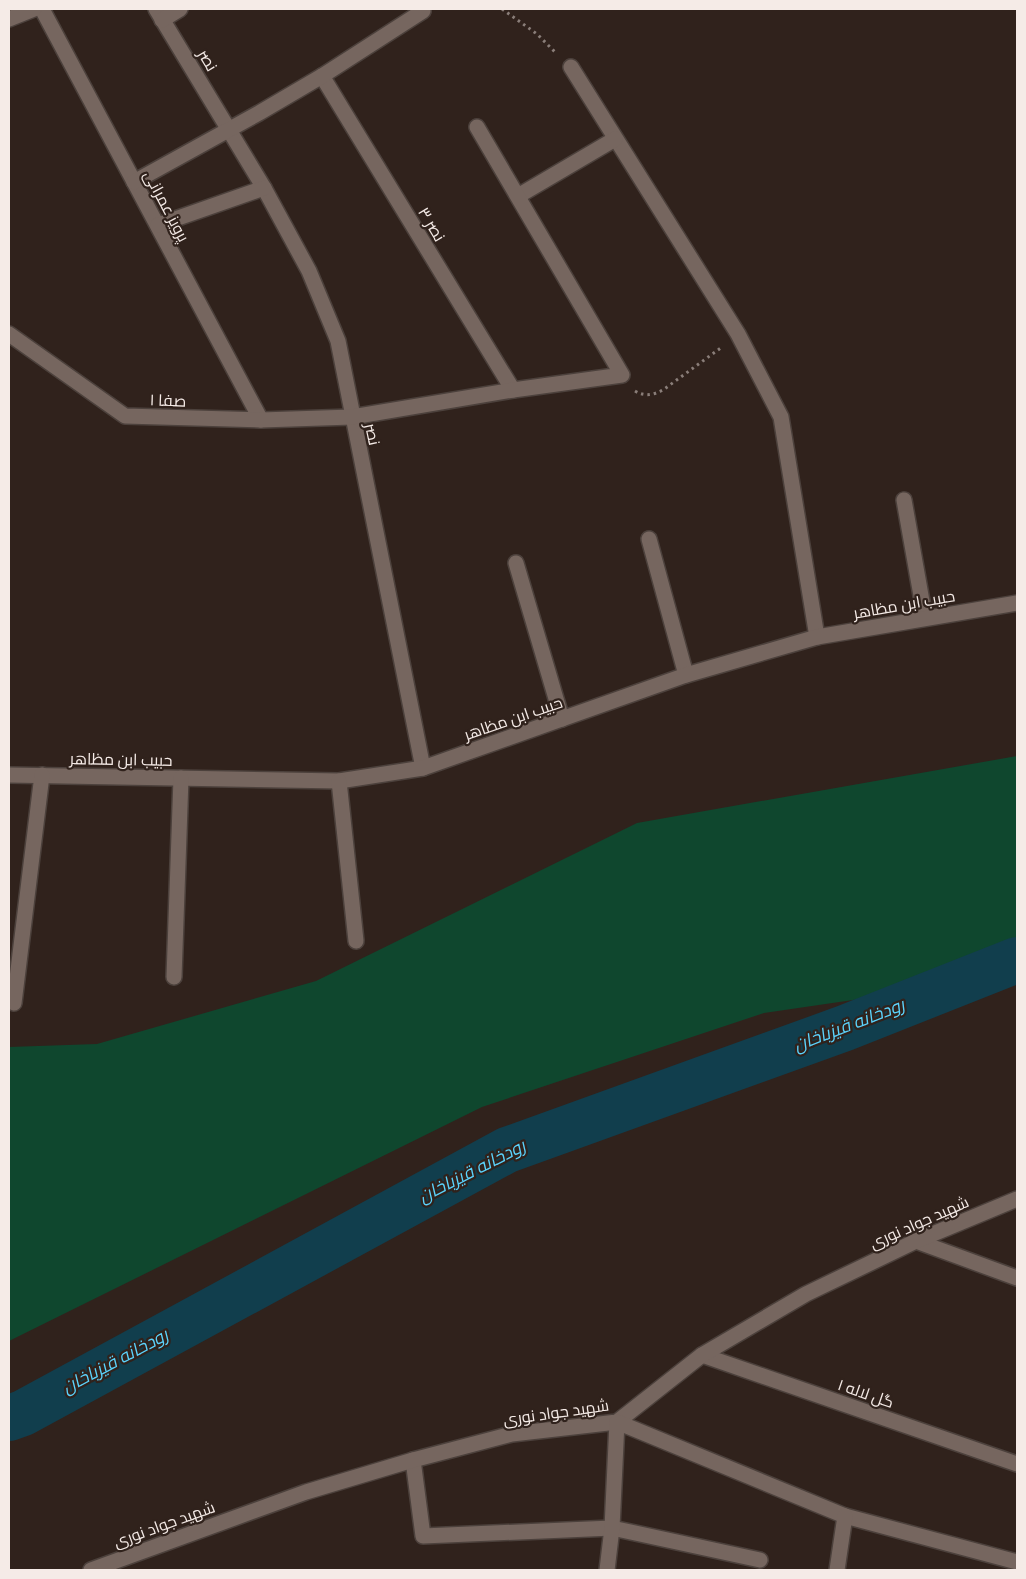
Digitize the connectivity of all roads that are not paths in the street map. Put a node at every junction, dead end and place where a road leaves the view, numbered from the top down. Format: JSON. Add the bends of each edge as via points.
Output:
{"nodes":[{"id":1,"x":34,"y":9,"type":"edge"},
{"id":2,"x":42,"y":9,"type":"edge"},
{"id":3,"x":180,"y":9,"type":"edge"},
{"id":4,"x":422,"y":11,"type":"dead end"},
{"id":5,"x":159,"y":14,"type":"edge"},
{"id":6,"x":9,"y":19,"type":"edge"},
{"id":7,"x":571,"y":67,"type":"road end"},
{"id":8,"x":322,"y":76,"type":"junction"},
{"id":9,"x":477,"y":127,"type":"dead end"},
{"id":10,"x":230,"y":130,"type":"junction"},
{"id":11,"x":615,"y":140,"type":"junction"},
{"id":12,"x":134,"y":182,"type":"junction"},
{"id":13,"x":264,"y":188,"type":"junction"},
{"id":14,"x":518,"y":196,"type":"junction"},
{"id":15,"x":158,"y":225,"type":"junction"},
{"id":16,"x":9,"y":334,"type":"edge"},
{"id":17,"x":512,"y":390,"type":"junction"},
{"id":18,"x":352,"y":416,"type":"junction"},
{"id":19,"x":261,"y":420,"type":"junction"},
{"id":20,"x":904,"y":500,"type":"dead end"},
{"id":21,"x":649,"y":539,"type":"dead end"},
{"id":22,"x":516,"y":563,"type":"dead end"},
{"id":23,"x":1017,"y":603,"type":"edge"},
{"id":24,"x":925,"y":618,"type":"junction"},
{"id":25,"x":817,"y":637,"type":"junction"},
{"id":26,"x":686,"y":675,"type":"junction"},
{"id":27,"x":562,"y":719,"type":"junction"},
{"id":28,"x":423,"y":768,"type":"junction"},
{"id":29,"x":9,"y":775,"type":"edge"},
{"id":30,"x":42,"y":775,"type":"junction"},
{"id":31,"x":180,"y":778,"type":"junction"},
{"id":32,"x":339,"y":781,"type":"junction"},
{"id":33,"x":356,"y":941,"type":"dead end"},
{"id":34,"x":174,"y":977,"type":"dead end"},
{"id":35,"x":14,"y":1003,"type":"dead end"},
{"id":36,"x":1017,"y":1199,"type":"edge"},
{"id":37,"x":916,"y":1241,"type":"junction"},
{"id":38,"x":1017,"y":1278,"type":"edge"},
{"id":39,"x":702,"y":1355,"type":"junction"},
{"id":40,"x":618,"y":1422,"type":"junction"},
{"id":41,"x":413,"y":1460,"type":"junction"},
{"id":42,"x":1017,"y":1464,"type":"edge"},
{"id":43,"x":845,"y":1516,"type":"junction"},
{"id":44,"x":612,"y":1528,"type":"junction"},
{"id":45,"x":760,"y":1560,"type":"dead end"},
{"id":46,"x":1017,"y":1562,"type":"edge"},
{"id":47,"x":91,"y":1570,"type":"edge"},
{"id":48,"x":607,"y":1570,"type":"edge"},
{"id":49,"x":837,"y":1570,"type":"edge"}],
"edges":[{"from":1,"to":6,"type":"street"},
{"from":2,"to":12,"type":"street","name":"پرویز عمرانی"},
{"from":3,"to":5,"type":"street"},
{"from":4,"to":8,"type":"street"},
{"from":5,"to":10,"type":"street","name":"نصر"},
{"from":7,"to":11,"type":"street"},
{"from":8,"to":10,"type":"street"},
{"from":8,"to":17,"type":"street","name":"نصر ۳"},
{"from":9,"to":14,"type":"street"},
{"from":10,"to":12,"type":"street"},
{"from":10,"to":13,"type":"street","name":"نصر"},
{"from":11,"to":14,"type":"street"},
{"from":11,"to":25,"type":"street","via":[[738,334],[782,417]]},
{"from":12,"to":15,"type":"street","name":"پرویز عمرانی"},
{"from":13,"to":15,"type":"street"},
{"from":13,"to":18,"type":"street","name":"نصر","via":[[309,271],[338,341]]},
{"from":14,"to":17,"type":"street","name":"صفا ۱","via":[[622,375]]},
{"from":15,"to":19,"type":"street","name":"پرویز عمرانی"},
{"from":16,"to":19,"type":"street","name":"صفا ۱","via":[[125,416]]},
{"from":17,"to":18,"type":"street","name":"صفا ۱"},
{"from":18,"to":19,"type":"street","name":"صفا ۱"},
{"from":18,"to":28,"type":"street","name":"نصر"},
{"from":20,"to":24,"type":"street"},
{"from":21,"to":26,"type":"street"},
{"from":22,"to":27,"type":"street"},
{"from":23,"to":24,"type":"street","name":"حبیب ابن مظاهر"},
{"from":24,"to":25,"type":"street","name":"حبیب ابن مظاهر"},
{"from":25,"to":26,"type":"street","name":"حبیب ابن مظاهر"},
{"from":26,"to":27,"type":"street","name":"حبیب ابن مظاهر"},
{"from":27,"to":28,"type":"street","name":"حبیب ابن مظاهر"},
{"from":28,"to":32,"type":"street","name":"حبیب ابن مظاهر"},
{"from":29,"to":30,"type":"street","name":"حبیب ابن مظاهر"},
{"from":30,"to":31,"type":"street","name":"حبیب ابن مظاهر"},
{"from":30,"to":35,"type":"street"},
{"from":31,"to":32,"type":"street","name":"حبیب ابن مظاهر"},
{"from":31,"to":34,"type":"street"},
{"from":32,"to":33,"type":"street"},
{"from":36,"to":37,"type":"street","name":"شهید جواد نوری"},
{"from":37,"to":38,"type":"street"},
{"from":37,"to":39,"type":"street","name":"شهید جواد نوری","via":[[806,1294]]},
{"from":39,"to":40,"type":"street","name":"شهید جواد نوری"},
{"from":39,"to":42,"type":"street","name":"گل لاله ۱"},
{"from":40,"to":41,"type":"street","name":"شهید جواد نوری","via":[[512,1434]]},
{"from":40,"to":43,"type":"street"},
{"from":40,"to":44,"type":"street"},
{"from":41,"to":44,"type":"street","via":[[423,1536]]},
{"from":41,"to":47,"type":"street","name":"شهید جواد نوری","via":[[306,1492]]},
{"from":43,"to":46,"type":"street"},
{"from":43,"to":49,"type":"street"},
{"from":44,"to":45,"type":"street"},
{"from":44,"to":48,"type":"street"}]}
